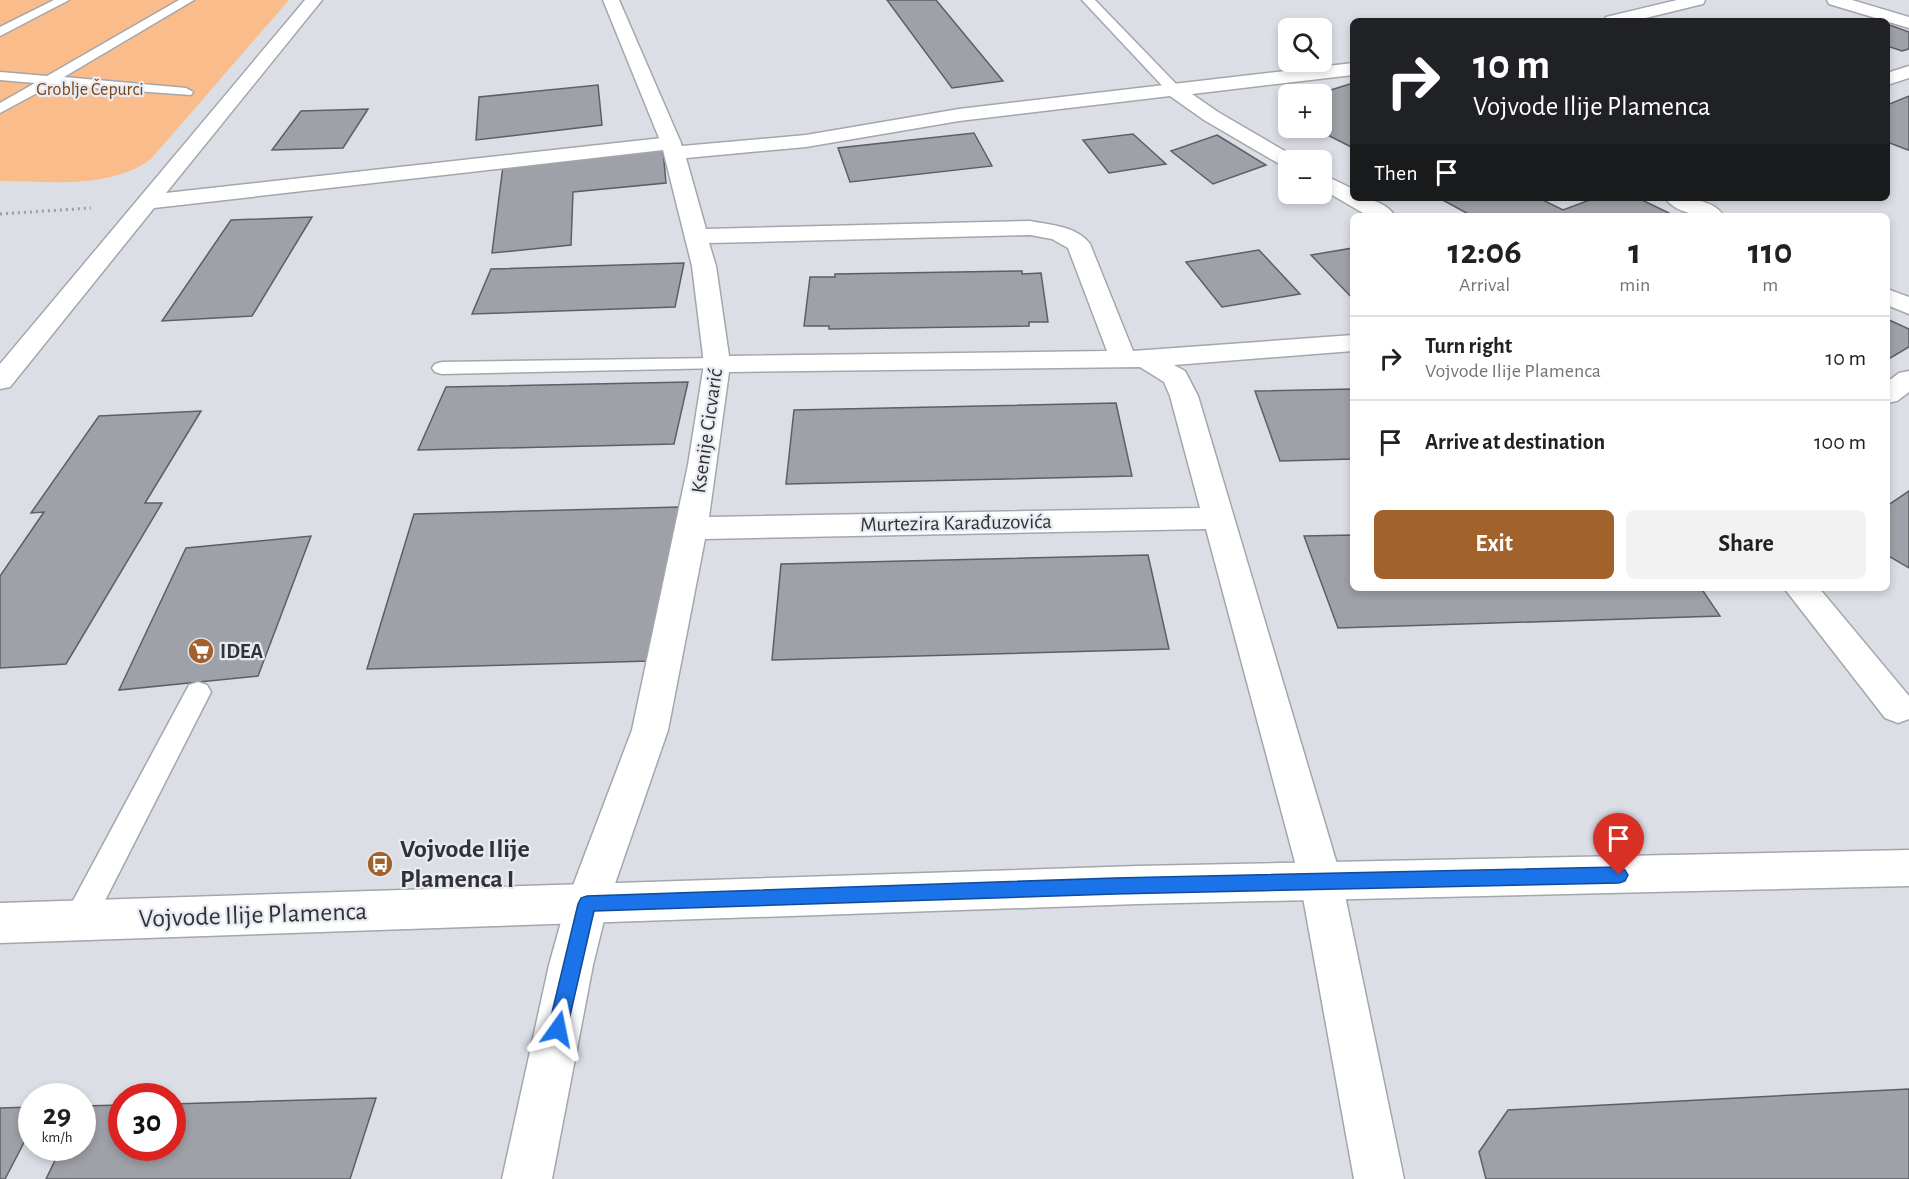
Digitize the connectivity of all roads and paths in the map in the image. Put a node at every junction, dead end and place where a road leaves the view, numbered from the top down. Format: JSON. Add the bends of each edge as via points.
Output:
{"nodes":[{"id":1,"x":63,"y":0,"type":"edge"},
{"id":2,"x":188,"y":0,"type":"edge"},
{"id":3,"x":314,"y":0,"type":"edge"},
{"id":4,"x":611,"y":0,"type":"edge"},
{"id":5,"x":1088,"y":0,"type":"edge"},
{"id":6,"x":1697,"y":0,"type":"edge"},
{"id":7,"x":1835,"y":0,"type":"edge"},
{"id":8,"x":1624,"y":18,"type":"edge"},
{"id":9,"x":1909,"y":23,"type":"edge"},
{"id":10,"x":0,"y":32,"type":"edge"},
{"id":11,"x":1350,"y":69,"type":"edge"},
{"id":12,"x":1909,"y":72,"type":"edge"},
{"id":13,"x":0,"y":76,"type":"edge"},
{"id":14,"x":1890,"y":78,"type":"edge"},
{"id":15,"x":48,"y":81,"type":"junction"},
{"id":16,"x":1175,"y":91,"type":"junction"},
{"id":17,"x":186,"y":92,"type":"dead end"},
{"id":18,"x":0,"y":109,"type":"edge"},
{"id":19,"x":672,"y":148,"type":"junction"},
{"id":20,"x":1278,"y":155,"type":"edge"},
{"id":21,"x":1332,"y":186,"type":"edge"},
{"id":22,"x":1350,"y":196,"type":"edge"},
{"id":23,"x":1358,"y":201,"type":"edge"},
{"id":24,"x":1682,"y":201,"type":"edge"},
{"id":25,"x":148,"y":202,"type":"junction"},
{"id":26,"x":1379,"y":213,"type":"edge"},
{"id":27,"x":1707,"y":213,"type":"edge"},
{"id":28,"x":0,"y":214,"type":"edge"},
{"id":29,"x":696,"y":236,"type":"junction"},
{"id":30,"x":1890,"y":297,"type":"edge"},
{"id":31,"x":1909,"y":306,"type":"edge"},
{"id":32,"x":1350,"y":343,"type":"edge"},
{"id":33,"x":1134,"y":359,"type":"junction"},
{"id":34,"x":717,"y":364,"type":"junction"},
{"id":35,"x":442,"y":368,"type":"dead end"},
{"id":36,"x":1909,"y":379,"type":"edge"},
{"id":37,"x":0,"y":381,"type":"edge"},
{"id":38,"x":1890,"y":392,"type":"edge"},
{"id":39,"x":1220,"y":518,"type":"junction"},
{"id":40,"x":692,"y":528,"type":"junction"},
{"id":41,"x":1802,"y":591,"type":"edge"},
{"id":42,"x":198,"y":692,"type":"dead end"},
{"id":43,"x":1898,"y":708,"type":"dead end"},
{"id":44,"x":1909,"y":868,"type":"edge"},
{"id":45,"x":1321,"y":881,"type":"junction"},
{"id":46,"x":587,"y":904,"type":"junction"},
{"id":47,"x":79,"y":920,"type":"junction"},
{"id":48,"x":0,"y":922,"type":"edge"},
{"id":49,"x":527,"y":1179,"type":"edge"},
{"id":50,"x":1379,"y":1179,"type":"edge"}],
"edges":[{"from":1,"to":10,"type":"lane"},
{"from":2,"to":15,"type":"lane"},
{"from":3,"to":25,"type":"street"},
{"from":4,"to":19,"type":"street","name":"Ksenije Cicvarić"},
{"from":5,"to":16,"type":"lane"},
{"from":6,"to":8,"type":"street"},
{"from":7,"to":9,"type":"street"},
{"from":11,"to":16,"type":"street"},
{"from":12,"to":14,"type":"street"},
{"from":13,"to":15,"type":"lane"},
{"from":15,"to":17,"type":"lane"},
{"from":15,"to":18,"type":"lane"},
{"from":16,"to":19,"type":"street","via":[[959,115],[806,141]]},
{"from":16,"to":20,"type":"street"},
{"from":19,"to":25,"type":"street"},
{"from":19,"to":29,"type":"street","name":"Ksenije Cicvarić"},
{"from":21,"to":22,"type":"street"},
{"from":23,"to":26,"type":"street"},
{"from":24,"to":27,"type":"street"},
{"from":25,"to":28,"type":"path"},
{"from":25,"to":37,"type":"street"},
{"from":29,"to":33,"type":"street","via":[[1030,228],[1059,233],[1077,244]]},
{"from":29,"to":34,"type":"street","name":"Ksenije Cicvarić"},
{"from":30,"to":31,"type":"street"},
{"from":32,"to":33,"type":"street"},
{"from":33,"to":34,"type":"street"},
{"from":33,"to":39,"type":"street","via":[[1175,377],[1185,396]]},
{"from":34,"to":35,"type":"lane"},
{"from":34,"to":40,"type":"street","name":"Ksenije Cicvarić"},
{"from":36,"to":38,"type":"street"},
{"from":39,"to":40,"type":"street","name":"Murtezira Karađuzovića"},
{"from":39,"to":45,"type":"street"},
{"from":40,"to":46,"type":"street","name":"Ksenije Cicvarić","via":[[650,730]]},
{"from":41,"to":43,"type":"street"},
{"from":42,"to":47,"type":"lane"},
{"from":44,"to":45,"type":"street","name":"Vojvode Ilije Plamenca"},
{"from":45,"to":46,"type":"street","name":"Vojvode Ilije Plamenca"},
{"from":45,"to":50,"type":"street"},
{"from":46,"to":47,"type":"street","name":"Vojvode Ilije Plamenca"},
{"from":46,"to":49,"type":"street"},
{"from":47,"to":48,"type":"street","name":"Vojvode Ilije Plamenca"}]}
